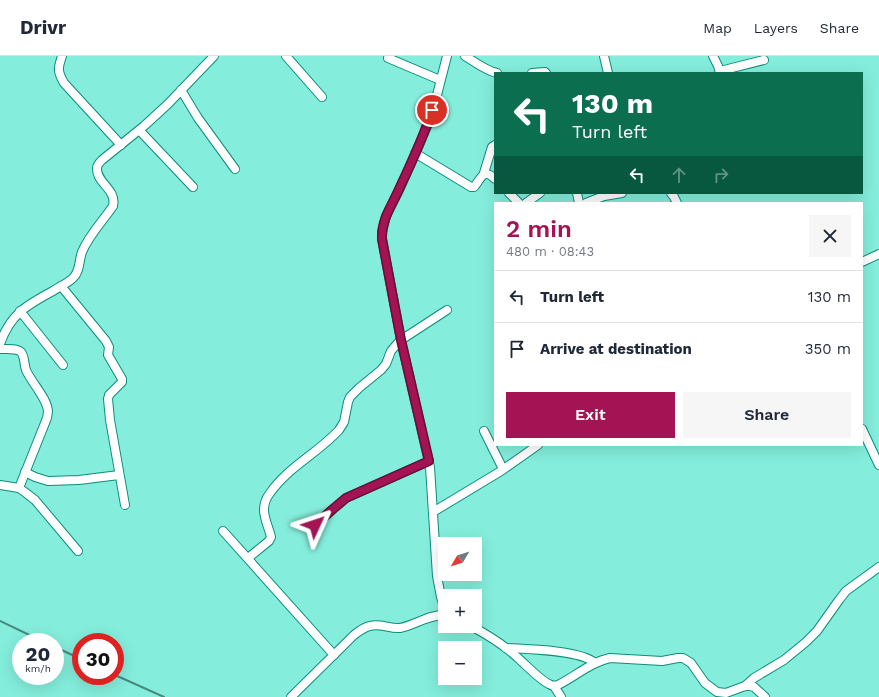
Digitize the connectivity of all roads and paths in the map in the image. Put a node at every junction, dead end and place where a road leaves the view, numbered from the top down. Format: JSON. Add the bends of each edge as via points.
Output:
{"nodes":[{"id":1,"x":62,"y":56,"type":"edge"},
{"id":2,"x":214,"y":56,"type":"edge"},
{"id":3,"x":286,"y":56,"type":"edge"},
{"id":4,"x":447,"y":56,"type":"edge"},
{"id":5,"x":465,"y":56,"type":"edge"},
{"id":6,"x":604,"y":56,"type":"edge"},
{"id":7,"x":712,"y":56,"type":"edge"},
{"id":8,"x":388,"y":58,"type":"dead end"},
{"id":9,"x":764,"y":60,"type":"dead end"},
{"id":10,"x":494,"y":72,"type":"edge"},
{"id":11,"x":608,"y":72,"type":"edge"},
{"id":12,"x":720,"y":72,"type":"edge"},
{"id":13,"x":440,"y":80,"type":"junction"},
{"id":14,"x":181,"y":90,"type":"junction"},
{"id":15,"x":322,"y":97,"type":"dead end"},
{"id":16,"x":140,"y":131,"type":"junction"},
{"id":17,"x":121,"y":145,"type":"junction"},
{"id":18,"x":494,"y":146,"type":"edge"},
{"id":19,"x":415,"y":153,"type":"junction"},
{"id":20,"x":235,"y":169,"type":"dead end"},
{"id":21,"x":484,"y":173,"type":"junction"},
{"id":22,"x":494,"y":178,"type":"edge"},
{"id":23,"x":193,"y":188,"type":"dead end"},
{"id":24,"x":510,"y":194,"type":"edge"},
{"id":25,"x":539,"y":194,"type":"edge"},
{"id":26,"x":616,"y":194,"type":"edge"},
{"id":27,"x":518,"y":202,"type":"edge"},
{"id":28,"x":527,"y":202,"type":"edge"},
{"id":29,"x":589,"y":202,"type":"edge"},
{"id":30,"x":879,"y":254,"type":"edge"},
{"id":31,"x":863,"y":262,"type":"edge"},
{"id":32,"x":61,"y":286,"type":"junction"},
{"id":33,"x":447,"y":310,"type":"dead end"},
{"id":34,"x":20,"y":311,"type":"junction"},
{"id":35,"x":401,"y":340,"type":"junction"},
{"id":36,"x":0,"y":344,"type":"edge"},
{"id":37,"x":0,"y":349,"type":"edge"},
{"id":38,"x":63,"y":365,"type":"dead end"},
{"id":39,"x":863,"y":430,"type":"edge"},
{"id":40,"x":484,"y":431,"type":"dead end"},
{"id":41,"x":537,"y":446,"type":"edge"},
{"id":42,"x":876,"y":450,"type":"edge"},
{"id":43,"x":429,"y":461,"type":"junction"},
{"id":44,"x":879,"y":465,"type":"edge"},
{"id":45,"x":503,"y":469,"type":"junction"},
{"id":46,"x":25,"y":472,"type":"junction"},
{"id":47,"x":119,"y":475,"type":"junction"},
{"id":48,"x":0,"y":485,"type":"edge"},
{"id":49,"x":19,"y":488,"type":"junction"},
{"id":50,"x":124,"y":505,"type":"dead end"},
{"id":51,"x":434,"y":512,"type":"junction"},
{"id":52,"x":315,"y":525,"type":"dead end"},
{"id":53,"x":223,"y":531,"type":"dead end"},
{"id":54,"x":78,"y":551,"type":"dead end"},
{"id":55,"x":248,"y":558,"type":"junction"},
{"id":56,"x":879,"y":566,"type":"edge"},
{"id":57,"x":440,"y":589,"type":"edge"},
{"id":58,"x":438,"y":616,"type":"edge"},
{"id":59,"x":482,"y":633,"type":"edge"},
{"id":60,"x":506,"y":648,"type":"junction"},
{"id":61,"x":334,"y":655,"type":"junction"},
{"id":62,"x":595,"y":663,"type":"junction"},
{"id":63,"x":554,"y":686,"type":"junction"},
{"id":64,"x":744,"y":686,"type":"junction"},
{"id":65,"x":291,"y":697,"type":"edge"},
{"id":66,"x":561,"y":697,"type":"edge"},
{"id":67,"x":765,"y":697,"type":"edge"}],
"edges":[{"from":1,"to":17,"type":"street","via":[[58,68],[64,83]]},
{"from":2,"to":14,"type":"street"},
{"from":3,"to":15,"type":"street"},
{"from":4,"to":13,"type":"street"},
{"from":5,"to":10,"type":"street"},
{"from":6,"to":11,"type":"street"},
{"from":7,"to":12,"type":"street"},
{"from":8,"to":13,"type":"street"},
{"from":9,"to":12,"type":"street"},
{"from":13,"to":19,"type":"street","via":[[428,124]]},
{"from":14,"to":16,"type":"street"},
{"from":14,"to":20,"type":"street"},
{"from":16,"to":17,"type":"street"},
{"from":16,"to":23,"type":"street"},
{"from":17,"to":32,"type":"street","via":[[102,160],[97,168],[99,177],[114,198],[113,206],[81,252],[75,277]]},
{"from":18,"to":21,"type":"street"},
{"from":19,"to":21,"type":"street","via":[[471,187],[474,187]]},
{"from":19,"to":35,"type":"street","via":[[386,216],[382,232]]},
{"from":21,"to":22,"type":"street"},
{"from":24,"to":27,"type":"street"},
{"from":25,"to":28,"type":"street"},
{"from":26,"to":29,"type":"street"},
{"from":30,"to":31,"type":"street"},
{"from":32,"to":34,"type":"street"},
{"from":32,"to":47,"type":"street","via":[[106,341],[109,348],[108,356],[122,379],[120,386],[108,399]]},
{"from":33,"to":35,"type":"street"},
{"from":34,"to":36,"type":"street","via":[[11,320]]},
{"from":34,"to":38,"type":"street"},
{"from":35,"to":43,"type":"street"},
{"from":35,"to":55,"type":"street","via":[[393,348],[381,370],[350,398],[344,422],[339,430],[269,493],[264,516],[271,537]]},
{"from":37,"to":46,"type":"street","via":[[20,352],[26,370],[47,407],[48,417]]},
{"from":39,"to":42,"type":"street"},
{"from":40,"to":45,"type":"street"},
{"from":41,"to":45,"type":"street"},
{"from":42,"to":44,"type":"street"},
{"from":43,"to":51,"type":"street"},
{"from":43,"to":52,"type":"street","via":[[346,498]]},
{"from":45,"to":51,"type":"street"},
{"from":46,"to":47,"type":"street","via":[[48,481]]},
{"from":46,"to":49,"type":"street"},
{"from":47,"to":50,"type":"street"},
{"from":48,"to":49,"type":"street"},
{"from":49,"to":54,"type":"street","via":[[34,500]]},
{"from":51,"to":57,"type":"street"},
{"from":53,"to":55,"type":"street"},
{"from":55,"to":61,"type":"street"},
{"from":56,"to":64,"type":"street","via":[[846,591],[806,642]]},
{"from":58,"to":61,"type":"street","via":[[399,628],[370,625],[359,631]]},
{"from":59,"to":60,"type":"street"},
{"from":60,"to":62,"type":"street","via":[[553,651],[592,659]]},
{"from":60,"to":63,"type":"street","via":[[545,682]]},
{"from":61,"to":65,"type":"street"},
{"from":62,"to":63,"type":"street"},
{"from":62,"to":64,"type":"street","via":[[610,658],[662,661],[683,658],[691,663],[705,683],[717,692],[726,693]]},
{"from":63,"to":66,"type":"street"},
{"from":64,"to":67,"type":"street","via":[[754,687]]}]}
